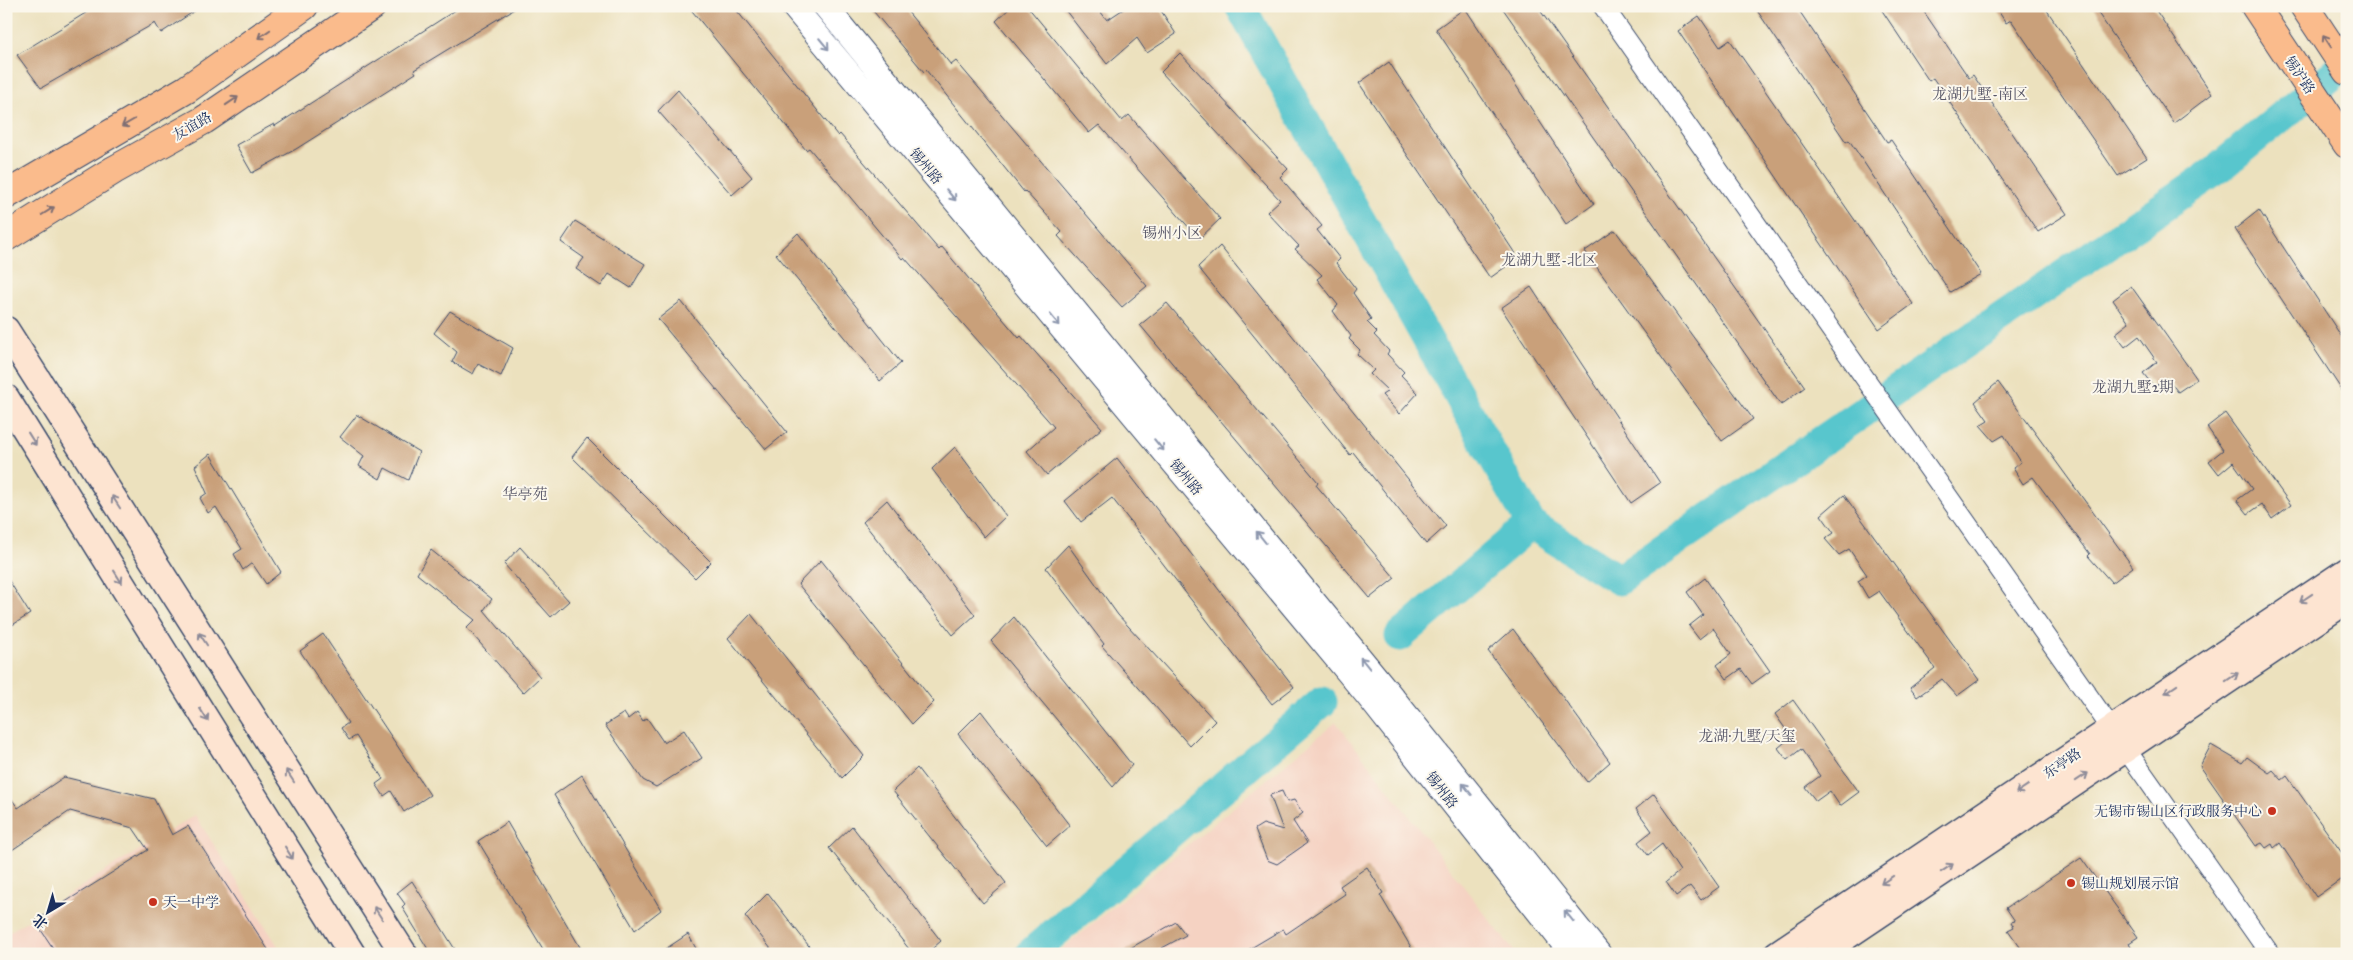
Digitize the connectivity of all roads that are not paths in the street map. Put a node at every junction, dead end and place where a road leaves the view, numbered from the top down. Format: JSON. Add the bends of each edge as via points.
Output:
{"nodes":[{"id":1,"x":304,"y":6,"type":"edge"},
{"id":2,"x":372,"y":6,"type":"edge"},
{"id":3,"x":793,"y":6,"type":"edge"},
{"id":4,"x":825,"y":6,"type":"edge"},
{"id":5,"x":1603,"y":6,"type":"edge"},
{"id":6,"x":2254,"y":6,"type":"edge"},
{"id":7,"x":2306,"y":9,"type":"edge"},
{"id":8,"x":2347,"y":71,"type":"edge"},
{"id":9,"x":2347,"y":144,"type":"edge"},
{"id":10,"x":6,"y":195,"type":"edge"},
{"id":11,"x":6,"y":237,"type":"edge"},
{"id":12,"x":6,"y":330,"type":"edge"},
{"id":13,"x":6,"y":398,"type":"edge"},
{"id":14,"x":2347,"y":571,"type":"edge"},
{"id":15,"x":2347,"y":600,"type":"edge"},
{"id":16,"x":2119,"y":739,"type":"junction"},
{"id":17,"x":352,"y":954,"type":"edge"},
{"id":18,"x":404,"y":954,"type":"edge"},
{"id":19,"x":1572,"y":954,"type":"edge"},
{"id":20,"x":1599,"y":954,"type":"edge"},
{"id":21,"x":1777,"y":954,"type":"edge"},
{"id":22,"x":1820,"y":954,"type":"edge"},
{"id":23,"x":2270,"y":954,"type":"edge"}],
"edges":[{"from":1,"to":10,"type":"main road","one_way":true,"via":[[187,89]]},
{"from":11,"to":2,"type":"main road","name":"友谊路","one_way":true,"via":[[114,170],[204,120]]},
{"from":3,"to":19,"type":"street","name":"锡州路","one_way":true,"via":[[1367,695]]},
{"from":20,"to":4,"type":"street","name":"锡州路","one_way":true,"via":[[1378,679]]},
{"from":5,"to":16,"type":"street"},
{"from":6,"to":9,"type":"main road","name":"锡沪路"},
{"from":8,"to":7,"type":"main road","one_way":true},
{"from":18,"to":12,"type":"main road","one_way":true},
{"from":13,"to":17,"type":"main road","one_way":true},
{"from":14,"to":16,"type":"main road","name":"东亭路","one_way":true},
{"from":16,"to":15,"type":"main road","name":"东亭路","one_way":true},
{"from":16,"to":21,"type":"main road","name":"东亭路","one_way":true},
{"from":22,"to":16,"type":"main road","name":"东亭路","one_way":true},
{"from":16,"to":23,"type":"street"}]}
